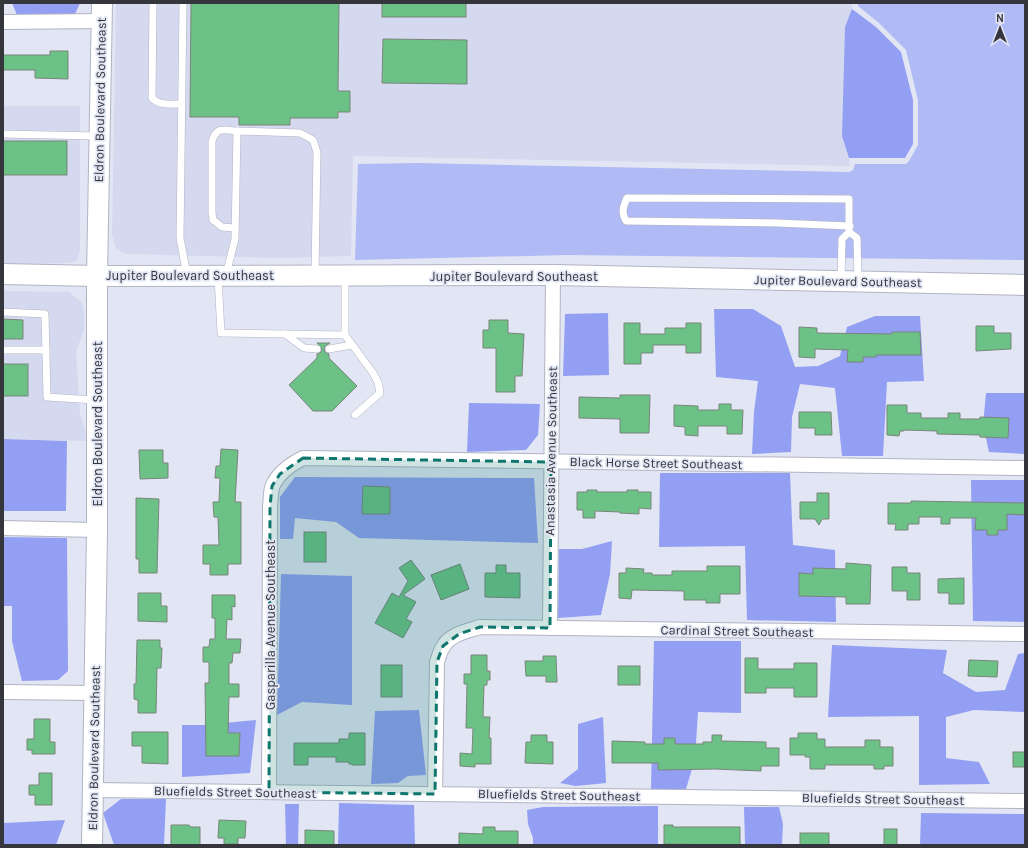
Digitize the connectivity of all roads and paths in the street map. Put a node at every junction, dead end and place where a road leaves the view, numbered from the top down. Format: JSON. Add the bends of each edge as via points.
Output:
{"nodes":[{"id":1,"x":153,"y":3,"type":"edge"},
{"id":2,"x":183,"y":3,"type":"edge"},
{"id":3,"x":102,"y":12,"type":"edge"},
{"id":4,"x":3,"y":22,"type":"edge"},
{"id":5,"x":182,"y":104,"type":"junction"},
{"id":6,"x":237,"y":131,"type":"junction"},
{"id":7,"x":3,"y":134,"type":"edge"},
{"id":8,"x":100,"y":136,"type":"junction"},
{"id":9,"x":235,"y":228,"type":"junction"},
{"id":10,"x":850,"y":229,"type":"junction"},
{"id":11,"x":3,"y":274,"type":"edge"},
{"id":12,"x":187,"y":275,"type":"junction"},
{"id":13,"x":222,"y":275,"type":"junction"},
{"id":14,"x":315,"y":275,"type":"junction"},
{"id":15,"x":345,"y":275,"type":"junction"},
{"id":16,"x":553,"y":275,"type":"junction"},
{"id":17,"x":97,"y":276,"type":"junction"},
{"id":18,"x":849,"y":281,"type":"junction"},
{"id":19,"x":1025,"y":285,"type":"edge"},
{"id":20,"x":3,"y":312,"type":"edge"},
{"id":21,"x":285,"y":334,"type":"junction"},
{"id":22,"x":345,"y":335,"type":"junction"},
{"id":23,"x":352,"y":345,"type":"junction"},
{"id":24,"x":317,"y":349,"type":"dead end"},
{"id":25,"x":4,"y":350,"type":"dead end"},
{"id":26,"x":46,"y":350,"type":"junction"},
{"id":27,"x":329,"y":350,"type":"dead end"},
{"id":28,"x":97,"y":400,"type":"junction"},
{"id":29,"x":355,"y":415,"type":"dead end"},
{"id":30,"x":551,"y":462,"type":"junction"},
{"id":31,"x":290,"y":465,"type":"joint"},
{"id":32,"x":1025,"y":468,"type":"edge"},
{"id":33,"x":3,"y":528,"type":"edge"},
{"id":34,"x":97,"y":530,"type":"junction"},
{"id":35,"x":550,"y":628,"type":"junction"},
{"id":36,"x":1025,"y":634,"type":"edge"},
{"id":37,"x":3,"y":692,"type":"edge"},
{"id":38,"x":95,"y":693,"type":"junction"},
{"id":39,"x":93,"y":790,"type":"junction"},
{"id":40,"x":269,"y":792,"type":"junction"},
{"id":41,"x":435,"y":794,"type":"junction"},
{"id":42,"x":1025,"y":801,"type":"edge"},
{"id":43,"x":92,"y":845,"type":"edge"}],
"edges":[{"from":1,"to":5,"type":"lane","via":[[152,98],[156,103]]},
{"from":2,"to":5,"type":"lane"},
{"from":3,"to":4,"type":"street"},
{"from":3,"to":8,"type":"street","name":"Eldron Boulevard Southeast"},
{"from":5,"to":12,"type":"lane","via":[[180,238]]},
{"from":6,"to":9,"type":"lane"},
{"from":6,"to":9,"type":"lane","via":[[221,130],[214,134],[212,141],[213,220],[222,227]]},
{"from":6,"to":14,"type":"lane","via":[[300,133],[313,140],[317,152]]},
{"from":7,"to":8,"type":"lane"},
{"from":8,"to":17,"type":"street","name":"Eldron Boulevard Southeast"},
{"from":9,"to":13,"type":"lane","via":[[234,246]]},
{"from":10,"to":10,"type":"lane","via":[[849,199],[627,198],[623,208],[626,221],[777,223]]},
{"from":10,"to":18,"type":"lane","via":[[857,238]]},
{"from":10,"to":18,"type":"lane","via":[[842,239]]},
{"from":11,"to":17,"type":"street","name":"Jupiter Boulevard Southeast"},
{"from":12,"to":13,"type":"street","name":"Jupiter Boulevard Southeast"},
{"from":12,"to":17,"type":"street","name":"Jupiter Boulevard Southeast"},
{"from":13,"to":14,"type":"street","name":"Jupiter Boulevard Southeast"},
{"from":13,"to":21,"type":"lane","via":[[221,333]]},
{"from":14,"to":15,"type":"street","name":"Jupiter Boulevard Southeast"},
{"from":15,"to":16,"type":"street","name":"Jupiter Boulevard Southeast"},
{"from":15,"to":22,"type":"lane"},
{"from":16,"to":18,"type":"street","name":"Jupiter Boulevard Southeast"},
{"from":16,"to":30,"type":"street","name":"Anastasia Avenue Southeast"},
{"from":17,"to":28,"type":"street","name":"Eldron Boulevard Southeast"},
{"from":18,"to":19,"type":"street","name":"Jupiter Boulevard Southeast"},
{"from":20,"to":26,"type":"lane","via":[[45,314]]},
{"from":21,"to":22,"type":"lane"},
{"from":21,"to":24,"type":"lane","via":[[304,348]]},
{"from":22,"to":23,"type":"lane"},
{"from":23,"to":27,"type":"lane"},
{"from":23,"to":29,"type":"lane","via":[[373,373],[380,393]]},
{"from":25,"to":26,"type":"lane"},
{"from":26,"to":28,"type":"lane","via":[[47,397]]},
{"from":28,"to":34,"type":"street","name":"Eldron Boulevard Southeast"},
{"from":30,"to":31,"type":"street","name":"Black Horse Street Southeast","via":[[303,458]]},
{"from":30,"to":32,"type":"street","name":"Black Horse Street Southeast"},
{"from":30,"to":35,"type":"street","name":"Anastasia Avenue Southeast"},
{"from":31,"to":40,"type":"street","name":"Gasparilla Avenue Southeast","via":[[272,486],[270,507]]},
{"from":33,"to":34,"type":"street"},
{"from":34,"to":38,"type":"street","name":"Eldron Boulevard Southeast"},
{"from":35,"to":36,"type":"street","name":"Cardinal Street Southeast"},
{"from":35,"to":41,"type":"street","name":"Cardinal Street Southeast","via":[[480,627],[451,638],[443,646],[437,662]]},
{"from":37,"to":38,"type":"street"},
{"from":38,"to":39,"type":"street","name":"Eldron Boulevard Southeast"},
{"from":39,"to":40,"type":"street","name":"Bluefields Street Southeast"},
{"from":39,"to":43,"type":"street","name":"Eldron Boulevard Southeast"},
{"from":40,"to":41,"type":"street","name":"Bluefields Street Southeast"},
{"from":41,"to":42,"type":"street","name":"Bluefields Street Southeast"}]}
